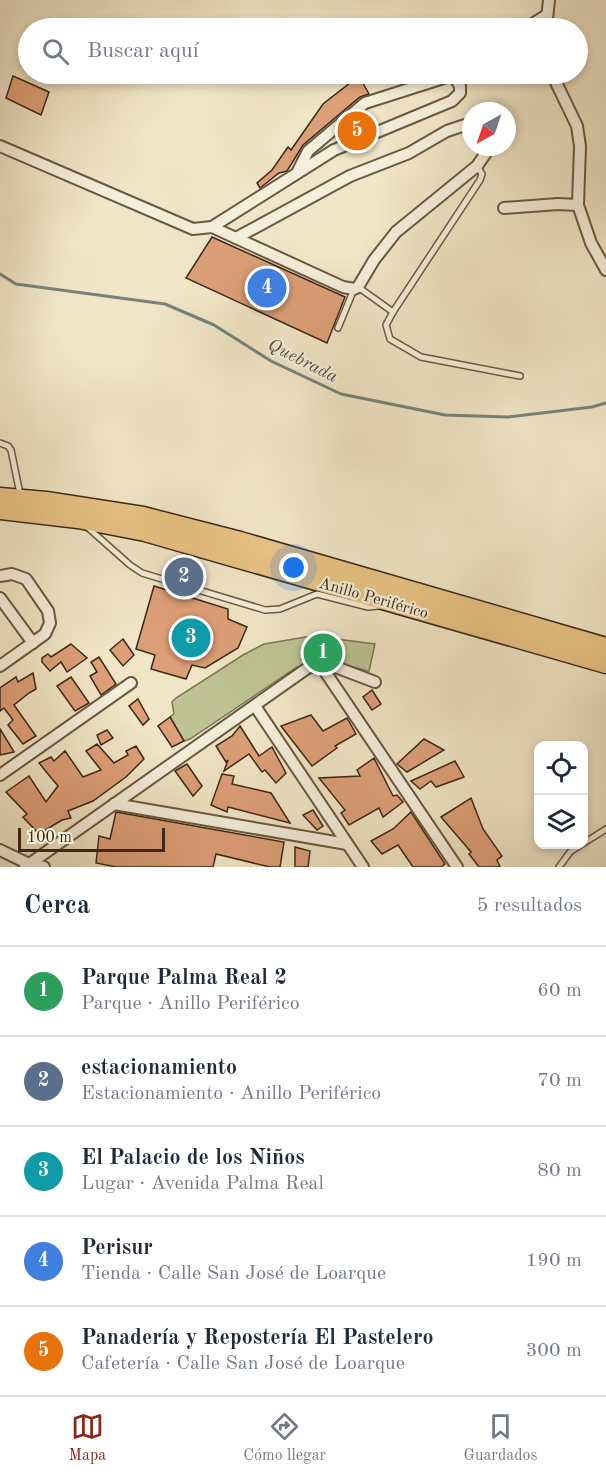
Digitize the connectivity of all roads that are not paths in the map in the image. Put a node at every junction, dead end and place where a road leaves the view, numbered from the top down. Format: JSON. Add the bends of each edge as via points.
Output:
{"nodes":[{"id":1,"x":549,"y":0,"type":"edge"},
{"id":2,"x":547,"y":15,"type":"junction"},
{"id":3,"x":542,"y":18,"type":"edge"},
{"id":4,"x":547,"y":18,"type":"edge"},
{"id":5,"x":424,"y":84,"type":"edge"},
{"id":6,"x":459,"y":84,"type":"edge"},
{"id":7,"x":557,"y":84,"type":"edge"},
{"id":8,"x":462,"y":126,"type":"edge"},
{"id":9,"x":0,"y":146,"type":"edge"},
{"id":10,"x":484,"y":156,"type":"edge"},
{"id":11,"x":477,"y":166,"type":"junction"},
{"id":12,"x":297,"y":174,"type":"junction"},
{"id":13,"x":578,"y":205,"type":"junction"},
{"id":14,"x":504,"y":208,"type":"dead end"},
{"id":15,"x":212,"y":227,"type":"junction"},
{"id":16,"x":236,"y":238,"type":"junction"},
{"id":17,"x":606,"y":270,"type":"edge"},
{"id":18,"x":356,"y":288,"type":"junction"},
{"id":19,"x":393,"y":312,"type":"junction"},
{"id":20,"x":338,"y":328,"type":"dead end"},
{"id":21,"x":520,"y":376,"type":"dead end"},
{"id":22,"x":0,"y":442,"type":"edge"},
{"id":23,"x":0,"y":497,"type":"edge"},
{"id":24,"x":21,"y":499,"type":"junction"},
{"id":25,"x":0,"y":510,"type":"edge"},
{"id":26,"x":78,"y":519,"type":"junction"},
{"id":27,"x":0,"y":576,"type":"edge"},
{"id":28,"x":0,"y":598,"type":"edge"},
{"id":29,"x":393,"y":602,"type":"junction"},
{"id":30,"x":33,"y":643,"type":"junction"},
{"id":31,"x":606,"y":647,"type":"edge"},
{"id":32,"x":606,"y":664,"type":"edge"},
{"id":33,"x":0,"y":666,"type":"edge"},
{"id":34,"x":322,"y":667,"type":"junction"},
{"id":35,"x":375,"y":682,"type":"dead end"},
{"id":36,"x":131,"y":683,"type":"dead end"},
{"id":37,"x":255,"y":706,"type":"junction"},
{"id":38,"x":0,"y":775,"type":"edge"},
{"id":39,"x":114,"y":804,"type":"junction"},
{"id":40,"x":606,"y":829,"type":"edge"},
{"id":41,"x":588,"y":841,"type":"edge"},
{"id":42,"x":347,"y":844,"type":"junction"},
{"id":43,"x":575,"y":849,"type":"edge"},
{"id":44,"x":0,"y":850,"type":"edge"},
{"id":45,"x":27,"y":866,"type":"edge"},
{"id":46,"x":44,"y":867,"type":"edge"},
{"id":47,"x":363,"y":867,"type":"edge"},
{"id":48,"x":457,"y":867,"type":"edge"},
{"id":49,"x":559,"y":867,"type":"edge"}],
"edges":[{"from":1,"to":2,"type":"street"},
{"from":2,"to":3,"type":"street"},
{"from":2,"to":4,"type":"street"},
{"from":5,"to":12,"type":"street","via":[[365,104],[308,151]]},
{"from":6,"to":12,"type":"street","via":[[460,93],[452,101],[342,146]]},
{"from":7,"to":13,"type":"street","via":[[577,126]]},
{"from":8,"to":16,"type":"street","via":[[350,177]]},
{"from":9,"to":15,"type":"street","via":[[193,229]]},
{"from":10,"to":11,"type":"street"},
{"from":11,"to":18,"type":"street","via":[[396,232]]},
{"from":11,"to":19,"type":"lane","via":[[482,174],[480,180]]},
{"from":12,"to":15,"type":"street"},
{"from":13,"to":14,"type":"street"},
{"from":13,"to":17,"type":"street","via":[[591,243]]},
{"from":15,"to":16,"type":"street"},
{"from":16,"to":18,"type":"street","via":[[343,287]]},
{"from":18,"to":19,"type":"lane"},
{"from":18,"to":20,"type":"lane"},
{"from":19,"to":21,"type":"lane","via":[[386,325],[390,339],[421,357]]},
{"from":22,"to":24,"type":"lane","via":[[10,450]]},
{"from":23,"to":24,"type":"highway","name":"Anillo Periférico"},
{"from":24,"to":31,"type":"highway","name":"Anillo Periférico","via":[[143,516]]},
{"from":25,"to":26,"type":"highway","name":"Anillo Periférico"},
{"from":26,"to":29,"type":"highway","name":"Anillo Periférico","via":[[145,532]]},
{"from":26,"to":29,"type":"lane","via":[[142,573],[265,610],[280,609],[317,594],[368,607]]},
{"from":27,"to":30,"type":"street","via":[[12,574],[26,579],[48,611],[50,623],[45,634]]},
{"from":28,"to":30,"type":"street"},
{"from":29,"to":32,"type":"highway","name":"Anillo Periférico"},
{"from":30,"to":33,"type":"street"},
{"from":34,"to":35,"type":"street","via":[[333,666]]},
{"from":34,"to":37,"type":"street","via":[[309,667]]},
{"from":34,"to":48,"type":"street"},
{"from":36,"to":38,"type":"street"},
{"from":37,"to":39,"type":"street"},
{"from":37,"to":42,"type":"street"},
{"from":39,"to":42,"type":"street"},
{"from":39,"to":45,"type":"street"},
{"from":40,"to":41,"type":"lane"},
{"from":42,"to":47,"type":"street"},
{"from":43,"to":49,"type":"lane"},
{"from":44,"to":45,"type":"street"},
{"from":45,"to":46,"type":"street"}]}
